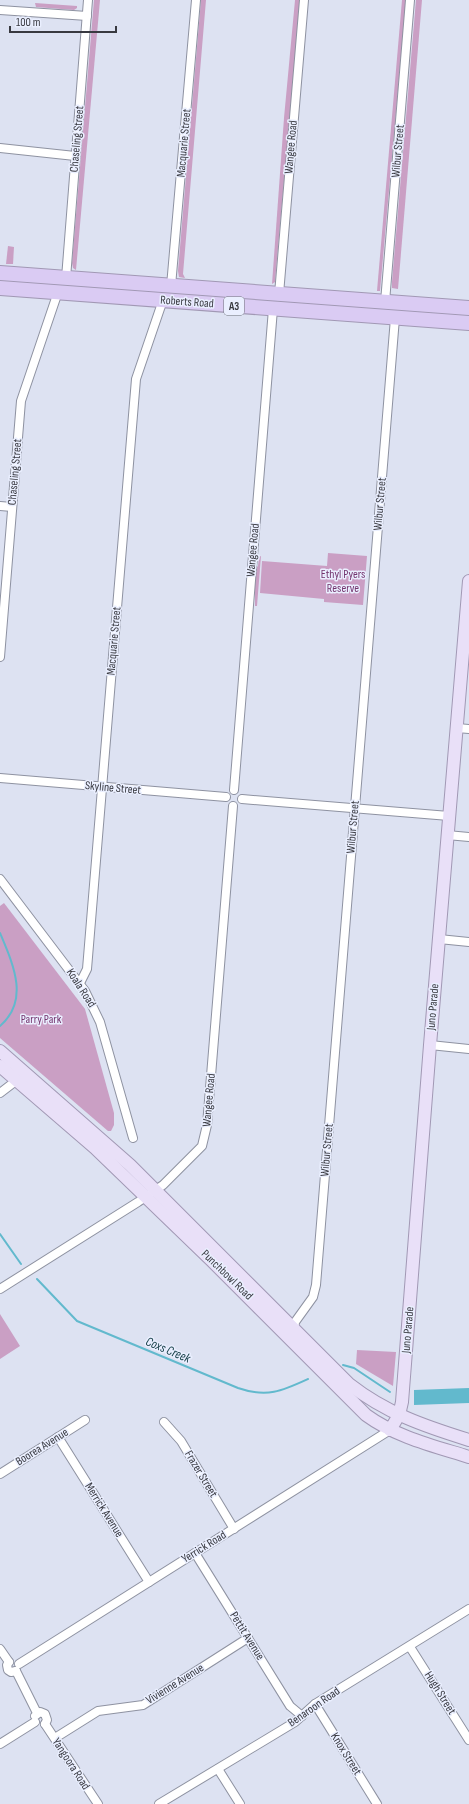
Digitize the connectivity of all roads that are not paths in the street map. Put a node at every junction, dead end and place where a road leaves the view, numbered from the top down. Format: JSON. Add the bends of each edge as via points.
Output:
{"nodes":[{"id":1,"x":88,"y":0,"type":"edge"},
{"id":2,"x":196,"y":0,"type":"edge"},
{"id":3,"x":304,"y":0,"type":"edge"},
{"id":4,"x":410,"y":0,"type":"edge"},
{"id":5,"x":0,"y":10,"type":"edge"},
{"id":6,"x":87,"y":16,"type":"junction"},
{"id":7,"x":0,"y":148,"type":"edge"},
{"id":8,"x":75,"y":156,"type":"junction"},
{"id":9,"x":0,"y":273,"type":"edge"},
{"id":10,"x":66,"y":278,"type":"junction"},
{"id":11,"x":171,"y":286,"type":"junction"},
{"id":12,"x":0,"y":288,"type":"edge"},
{"id":13,"x":58,"y":292,"type":"junction"},
{"id":14,"x":279,"y":294,"type":"junction"},
{"id":15,"x":163,"y":300,"type":"junction"},
{"id":16,"x":385,"y":302,"type":"junction"},
{"id":17,"x":467,"y":307,"type":"edge"},
{"id":18,"x":273,"y":309,"type":"junction"},
{"id":19,"x":395,"y":318,"type":"junction"},
{"id":20,"x":469,"y":323,"type":"edge"},
{"id":21,"x":0,"y":506,"type":"edge"},
{"id":22,"x":12,"y":507,"type":"junction"},
{"id":23,"x":469,"y":581,"type":"edge"},
{"id":24,"x":467,"y":625,"type":"edge"},
{"id":25,"x":0,"y":657,"type":"edge"},
{"id":26,"x":457,"y":728,"type":"junction"},
{"id":27,"x":469,"y":729,"type":"edge"},
{"id":28,"x":0,"y":778,"type":"edge"},
{"id":29,"x":102,"y":787,"type":"junction"},
{"id":30,"x":234,"y":790,"type":"junction"},
{"id":31,"x":226,"y":797,"type":"junction"},
{"id":32,"x":242,"y":799,"type":"junction"},
{"id":33,"x":232,"y":806,"type":"junction"},
{"id":34,"x":355,"y":807,"type":"junction"},
{"id":35,"x":449,"y":816,"type":"junction"},
{"id":36,"x":447,"y":835,"type":"junction"},
{"id":37,"x":469,"y":837,"type":"edge"},
{"id":38,"x":0,"y":879,"type":"edge"},
{"id":39,"x":439,"y":939,"type":"junction"},
{"id":40,"x":469,"y":942,"type":"edge"},
{"id":41,"x":80,"y":983,"type":"junction"},
{"id":42,"x":430,"y":1045,"type":"junction"},
{"id":43,"x":469,"y":1049,"type":"edge"},
{"id":44,"x":0,"y":1051,"type":"edge"},
{"id":45,"x":0,"y":1066,"type":"edge"},
{"id":46,"x":17,"y":1080,"type":"junction"},
{"id":47,"x":0,"y":1093,"type":"edge"},
{"id":48,"x":133,"y":1138,"type":"dead end"},
{"id":49,"x":156,"y":1190,"type":"junction"},
{"id":50,"x":146,"y":1197,"type":"junction"},
{"id":51,"x":0,"y":1289,"type":"edge"},
{"id":52,"x":294,"y":1330,"type":"junction"},
{"id":53,"x":399,"y":1415,"type":"junction"},
{"id":54,"x":85,"y":1420,"type":"dead end"},
{"id":55,"x":164,"y":1422,"type":"dead end"},
{"id":56,"x":390,"y":1430,"type":"junction"},
{"id":57,"x":58,"y":1437,"type":"junction"},
{"id":58,"x":469,"y":1440,"type":"edge"},
{"id":59,"x":469,"y":1457,"type":"edge"},
{"id":60,"x":0,"y":1474,"type":"edge"},
{"id":61,"x":234,"y":1529,"type":"junction"},
{"id":62,"x":195,"y":1553,"type":"junction"},
{"id":63,"x":149,"y":1582,"type":"junction"},
{"id":64,"x":469,"y":1610,"type":"edge"},
{"id":65,"x":248,"y":1638,"type":"junction"},
{"id":66,"x":410,"y":1646,"type":"junction"},
{"id":67,"x":0,"y":1649,"type":"edge"},
{"id":68,"x":18,"y":1668,"type":"junction"},
{"id":69,"x":315,"y":1704,"type":"junction"},
{"id":70,"x":38,"y":1713,"type":"junction"},
{"id":71,"x":302,"y":1716,"type":"junction"},
{"id":72,"x":35,"y":1722,"type":"junction"},
{"id":73,"x":45,"y":1724,"type":"junction"},
{"id":74,"x":55,"y":1738,"type":"junction"},
{"id":75,"x":469,"y":1740,"type":"edge"},
{"id":76,"x":0,"y":1744,"type":"edge"},
{"id":77,"x":218,"y":1769,"type":"junction"},
{"id":78,"x":98,"y":1804,"type":"edge"},
{"id":79,"x":159,"y":1804,"type":"edge"},
{"id":80,"x":240,"y":1804,"type":"edge"},
{"id":81,"x":377,"y":1804,"type":"edge"}],
"edges":[{"from":1,"to":6,"type":"street","name":"Chaseling Street"},
{"from":2,"to":11,"type":"street","name":"Macquarie Street"},
{"from":3,"to":14,"type":"street","name":"Wangee Road"},
{"from":4,"to":16,"type":"street","name":"Wilbur Street"},
{"from":5,"to":6,"type":"street"},
{"from":6,"to":8,"type":"street","name":"Chaseling Street"},
{"from":7,"to":8,"type":"street"},
{"from":8,"to":10,"type":"street","name":"Chaseling Street"},
{"from":9,"to":10,"type":"highway","name":"Roberts Road","number":"A3"},
{"from":10,"to":11,"type":"highway","name":"Roberts Road","number":"A3"},
{"from":11,"to":14,"type":"highway","name":"Roberts Road","number":"A3"},
{"from":12,"to":13,"type":"highway","name":"Roberts Road","number":"A3"},
{"from":13,"to":15,"type":"highway","name":"Roberts Road","number":"A3"},
{"from":13,"to":22,"type":"street","name":"Chaseling Street","via":[[21,401]]},
{"from":14,"to":16,"type":"highway","name":"Roberts Road","number":"A3"},
{"from":15,"to":18,"type":"highway","name":"Roberts Road","number":"A3"},
{"from":15,"to":29,"type":"street","name":"Macquarie Street","via":[[136,379]]},
{"from":16,"to":17,"type":"highway","name":"Roberts Road","number":"A3"},
{"from":18,"to":19,"type":"highway","name":"Roberts Road","number":"A3"},
{"from":18,"to":30,"type":"street","name":"Wangee Road"},
{"from":19,"to":20,"type":"highway","name":"Roberts Road","number":"A3"},
{"from":19,"to":34,"type":"street","name":"Wilbur Street"},
{"from":21,"to":22,"type":"street"},
{"from":22,"to":25,"type":"street","name":"Chaseling Street"},
{"from":23,"to":24,"type":"main road","name":"Juno Parade"},
{"from":24,"to":26,"type":"main road","name":"Juno Parade"},
{"from":26,"to":27,"type":"street"},
{"from":26,"to":35,"type":"main road","name":"Juno Parade"},
{"from":28,"to":29,"type":"street","name":"Skyline Street"},
{"from":29,"to":31,"type":"street","name":"Skyline Street"},
{"from":29,"to":41,"type":"street","name":"Macquarie Street","via":[[87,970]]},
{"from":30,"to":31,"type":"street"},
{"from":30,"to":32,"type":"street","via":[[241,794]]},
{"from":31,"to":33,"type":"street"},
{"from":32,"to":33,"type":"street","via":[[238,805]]},
{"from":32,"to":34,"type":"street"},
{"from":33,"to":49,"type":"street","name":"Wangee Road","via":[[206,1135],[198,1152]]},
{"from":34,"to":35,"type":"street"},
{"from":34,"to":52,"type":"street","name":"Wilbur Street","via":[[316,1285],[314,1297],[295,1322]]},
{"from":35,"to":36,"type":"main road","name":"Juno Parade"},
{"from":36,"to":37,"type":"street"},
{"from":36,"to":39,"type":"main road","name":"Juno Parade"},
{"from":38,"to":41,"type":"street","name":"Koala Road"},
{"from":39,"to":40,"type":"street"},
{"from":39,"to":42,"type":"main road","name":"Juno Parade"},
{"from":41,"to":48,"type":"street","name":"Koala Road","via":[[94,1004]]},
{"from":42,"to":43,"type":"street"},
{"from":42,"to":53,"type":"main road","name":"Juno Parade"},
{"from":44,"to":49,"type":"main road","name":"Punchbowl Road","via":[[94,1132]]},
{"from":45,"to":46,"type":"main road","name":"Punchbowl Road"},
{"from":46,"to":47,"type":"street"},
{"from":46,"to":50,"type":"main road","name":"Punchbowl Road","via":[[95,1148]]},
{"from":49,"to":50,"type":"street","name":"Wangee Road"},
{"from":49,"to":52,"type":"main road","name":"Punchbowl Road"},
{"from":50,"to":51,"type":"street","name":"Wangee Road"},
{"from":50,"to":56,"type":"main road","name":"Punchbowl Road","via":[[359,1408]]},
{"from":52,"to":53,"type":"main road","name":"Punchbowl Road","via":[[349,1384],[370,1400]]},
{"from":53,"to":56,"type":"main road","name":"Juno Parade"},
{"from":53,"to":58,"type":"main road","name":"Punchbowl Road"},
{"from":54,"to":57,"type":"street","name":"Boorea Avenue"},
{"from":55,"to":61,"type":"street","name":"Frazer Street","via":[[181,1442]]},
{"from":56,"to":59,"type":"main road","name":"Punchbowl Road"},
{"from":56,"to":61,"type":"street","name":"Yerrick Road"},
{"from":57,"to":60,"type":"street","name":"Boorea Avenue"},
{"from":57,"to":63,"type":"street","name":"Merrick Avenue"},
{"from":61,"to":62,"type":"street","name":"Yerrick Road"},
{"from":62,"to":63,"type":"street","name":"Yerrick Road"},
{"from":62,"to":65,"type":"street","name":"Pettit Avenue"},
{"from":63,"to":68,"type":"street","name":"Yerrick Road"},
{"from":64,"to":66,"type":"street","name":"Benaroon Road"},
{"from":65,"to":71,"type":"street","name":"Pettit Avenue","via":[[290,1706]]},
{"from":65,"to":74,"type":"street","name":"Vivienne Avenue","via":[[143,1705],[98,1711]]},
{"from":66,"to":69,"type":"street","name":"Benaroon Road"},
{"from":66,"to":75,"type":"street","name":"Hugh Street"},
{"from":67,"to":68,"type":"street","name":"Yangoora Road","via":[[9,1662],[8,1670],[11,1672]]},
{"from":68,"to":70,"type":"street","name":"Yangoora Road"},
{"from":69,"to":71,"type":"street","name":"Benaroon Road"},
{"from":69,"to":81,"type":"street","name":"Knox Street"},
{"from":70,"to":72,"type":"street","via":[[34,1718]]},
{"from":70,"to":73,"type":"street","name":"Yangoora Road","via":[[45,1714]]},
{"from":71,"to":77,"type":"street","name":"Benaroon Road"},
{"from":72,"to":73,"type":"street","via":[[39,1725]]},
{"from":72,"to":76,"type":"street"},
{"from":73,"to":74,"type":"street","name":"Yangoora Road"},
{"from":74,"to":78,"type":"street","name":"Yangoora Road"},
{"from":77,"to":79,"type":"street","name":"Benaroon Road"},
{"from":77,"to":80,"type":"street"}]}
